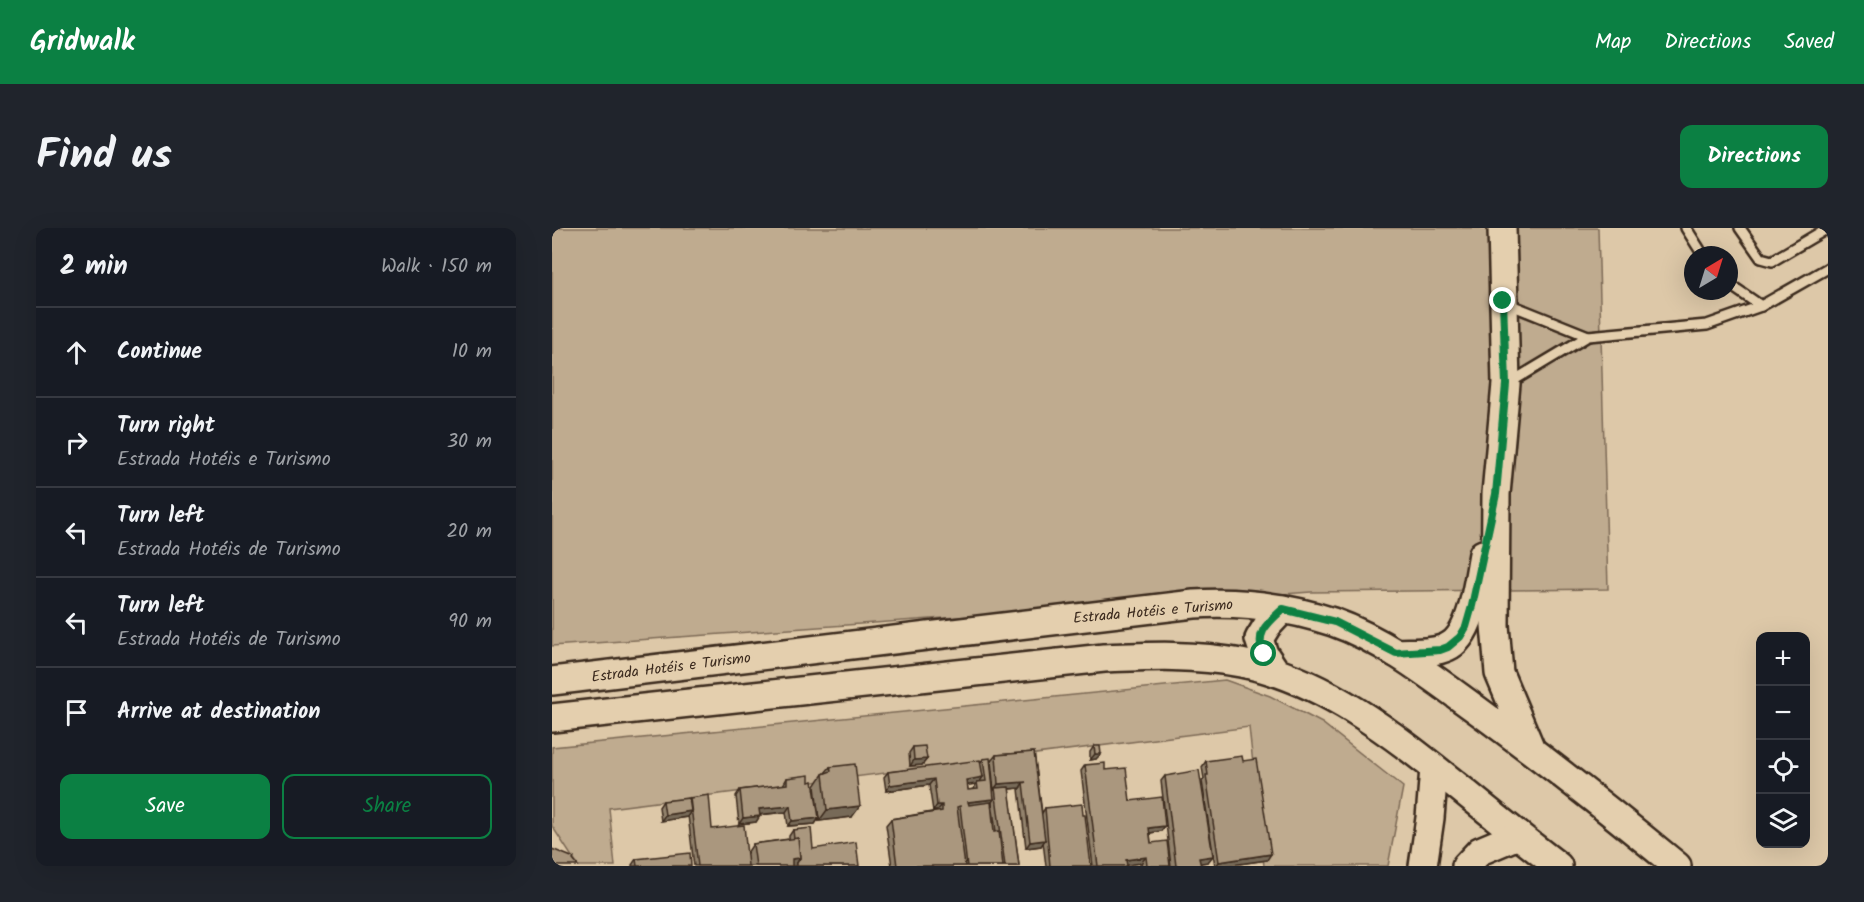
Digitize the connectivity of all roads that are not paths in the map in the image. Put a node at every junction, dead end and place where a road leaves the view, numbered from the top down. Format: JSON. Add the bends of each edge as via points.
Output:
{"nodes":[{"id":1,"x":1502,"y":228,"type":"edge"},
{"id":2,"x":1686,"y":228,"type":"edge"},
{"id":3,"x":1740,"y":228,"type":"edge"},
{"id":4,"x":1828,"y":228,"type":"edge"},
{"id":5,"x":1697,"y":246,"type":"edge"},
{"id":6,"x":1828,"y":268,"type":"edge"},
{"id":7,"x":1738,"y":290,"type":"edge"},
{"id":8,"x":1503,"y":301,"type":"junction"},
{"id":9,"x":1761,"y":306,"type":"junction"},
{"id":10,"x":1587,"y":336,"type":"junction"},
{"id":11,"x":1506,"y":384,"type":"junction"},
{"id":12,"x":1496,"y":494,"type":"junction"},
{"id":13,"x":1283,"y":609,"type":"junction"},
{"id":14,"x":1396,"y":653,"type":"junction"},
{"id":15,"x":1276,"y":672,"type":"junction"},
{"id":16,"x":552,"y":681,"type":"edge"},
{"id":17,"x":552,"y":718,"type":"edge"},
{"id":18,"x":1531,"y":748,"type":"junction"},
{"id":19,"x":1434,"y":768,"type":"junction"},
{"id":20,"x":1518,"y":835,"type":"junction"},
{"id":21,"x":1423,"y":866,"type":"edge"},
{"id":22,"x":1466,"y":866,"type":"edge"},
{"id":23,"x":1558,"y":866,"type":"edge"},
{"id":24,"x":1677,"y":866,"type":"edge"}],
"edges":[{"from":1,"to":8,"type":"main road"},
{"from":2,"to":5,"type":"lane"},
{"from":3,"to":4,"type":"lane","via":[[1761,258],[1773,261]]},
{"from":6,"to":9,"type":"lane"},
{"from":7,"to":9,"type":"lane"},
{"from":8,"to":10,"type":"lane"},
{"from":8,"to":11,"type":"main road"},
{"from":9,"to":10,"type":"lane","via":[[1707,325]]},
{"from":10,"to":11,"type":"lane"},
{"from":11,"to":12,"type":"main road"},
{"from":12,"to":14,"type":"main road","via":[[1463,632],[1440,650]]},
{"from":12,"to":18,"type":"main road","via":[[1496,653],[1507,695]]},
{"from":13,"to":14,"type":"main road","name":"Estrada Hotéis e Turismo","via":[[1335,622]]},
{"from":13,"to":15,"type":"main road","via":[[1259,639]]},
{"from":13,"to":16,"type":"main road","name":"Estrada Hotéis e Turismo","via":[[1243,603],[1194,604]]},
{"from":14,"to":18,"type":"main road","name":"Estrada Hotéis e Turismo"},
{"from":15,"to":17,"type":"main road","via":[[1207,658],[1104,658]]},
{"from":15,"to":19,"type":"main road","via":[[1360,714]]},
{"from":18,"to":24,"type":"main road","name":"Estrada Hotéis e Turismo"},
{"from":19,"to":20,"type":"main road"},
{"from":19,"to":21,"type":"main road"},
{"from":20,"to":22,"type":"main road","via":[[1480,851]]},
{"from":20,"to":23,"type":"main road"}]}
